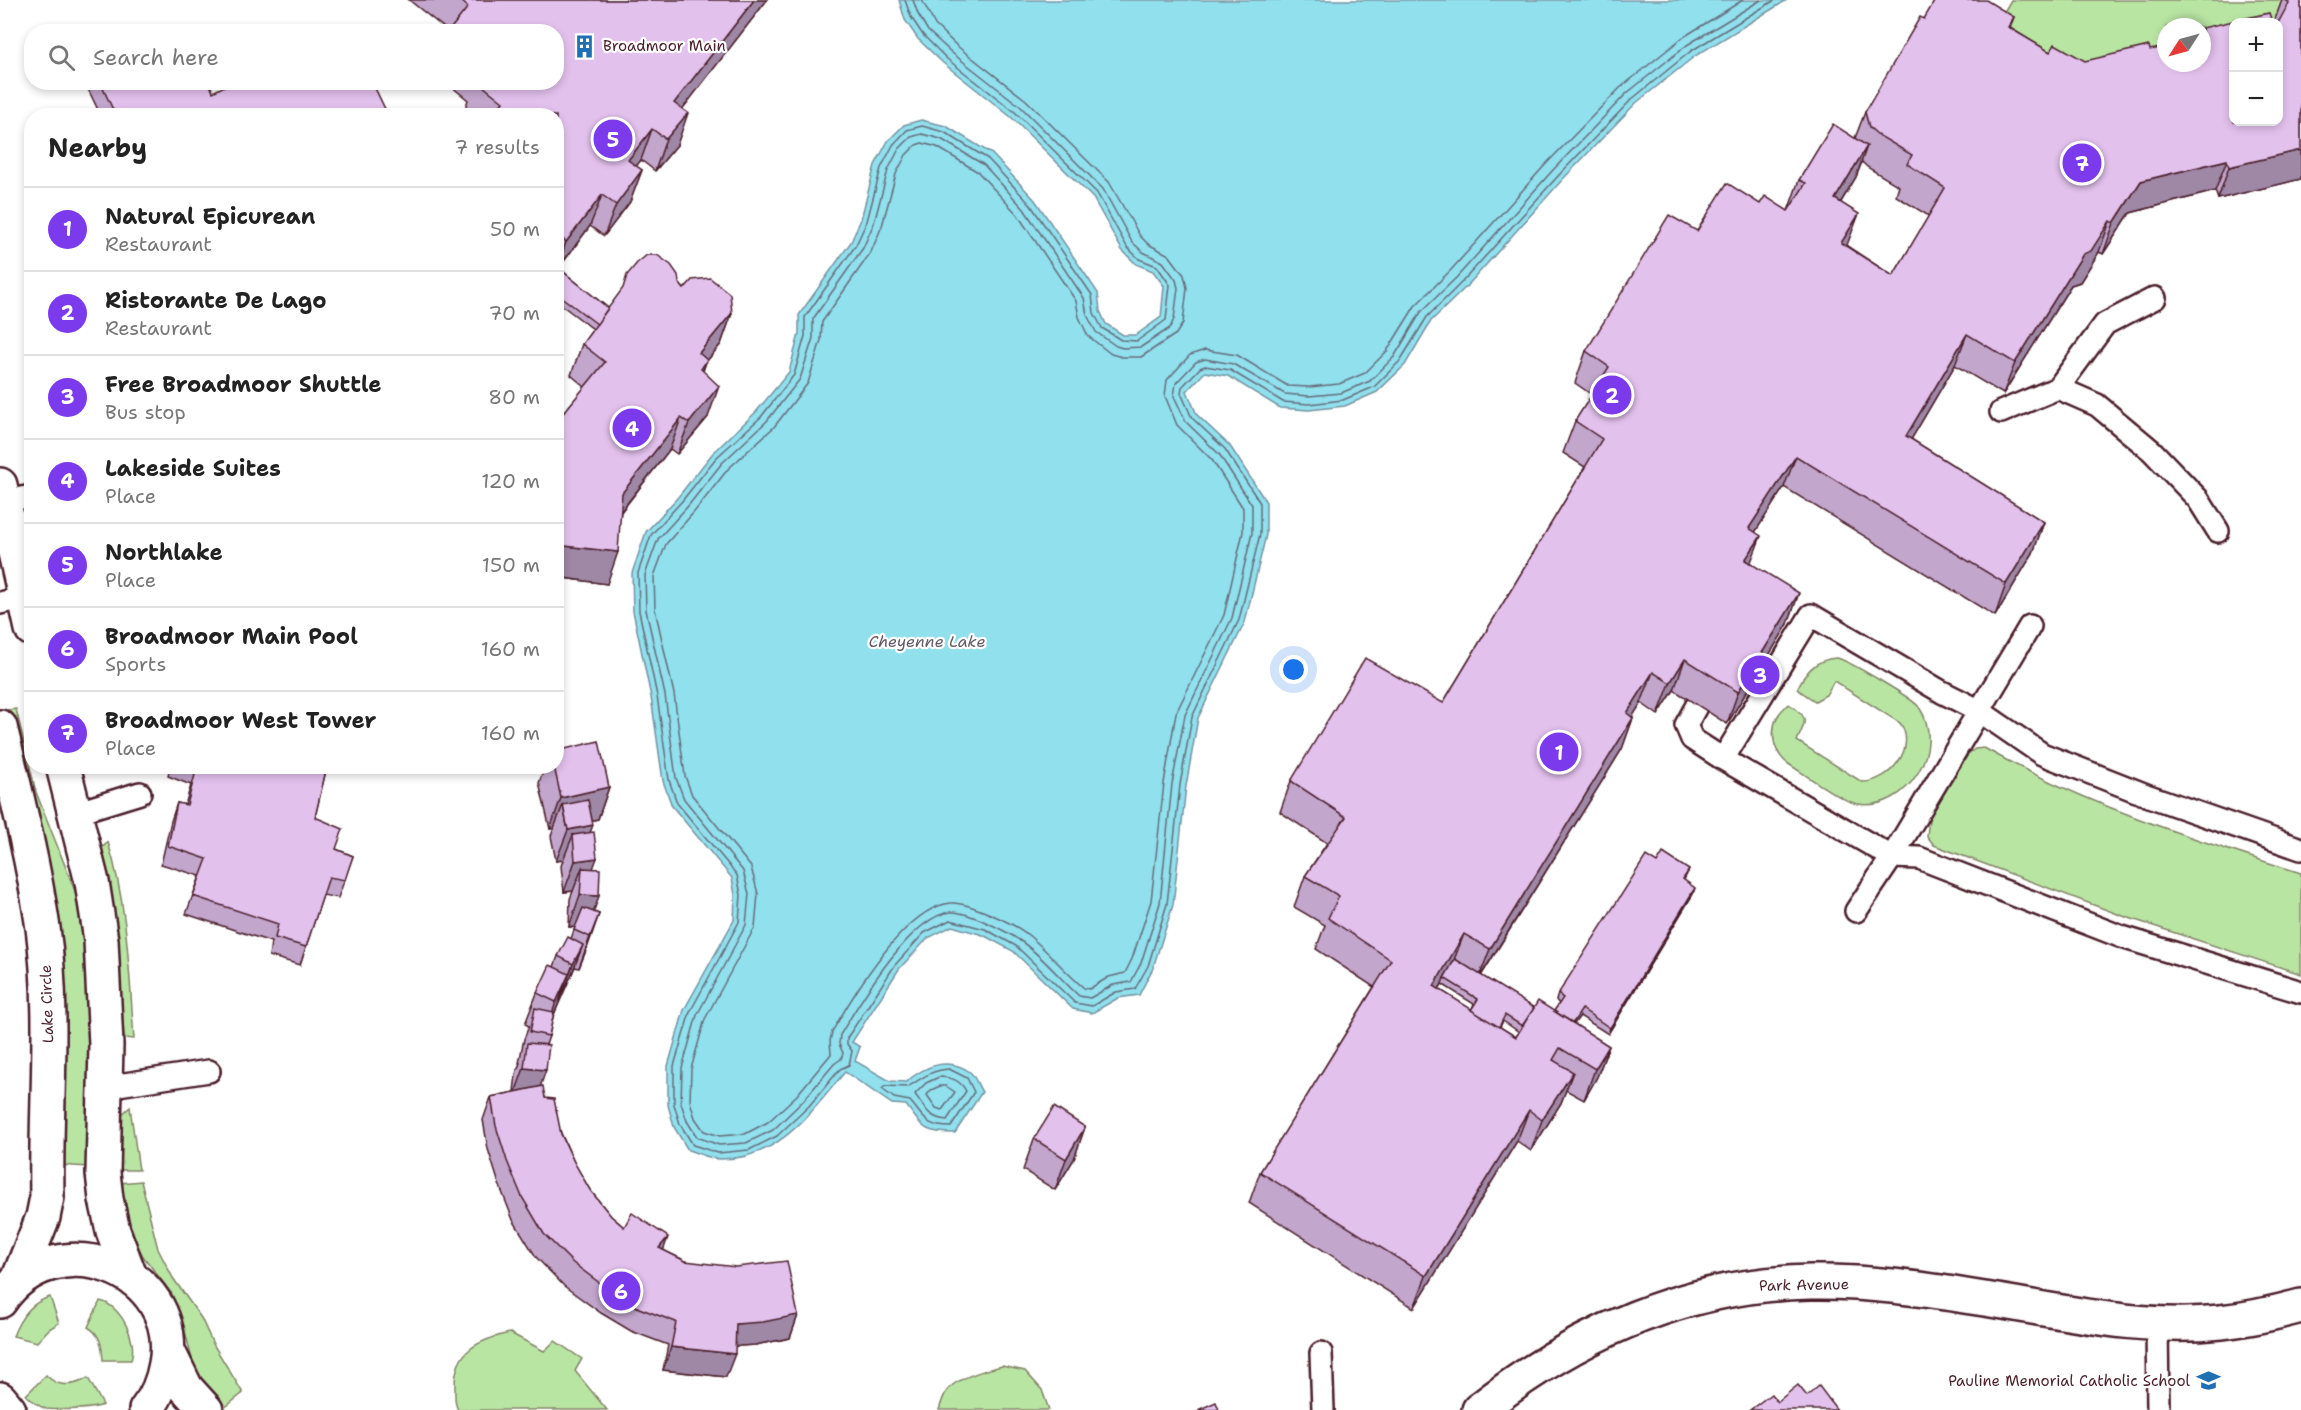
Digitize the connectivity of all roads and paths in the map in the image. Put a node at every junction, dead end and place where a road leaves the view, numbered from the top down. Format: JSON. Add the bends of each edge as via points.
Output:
{"nodes":[{"id":1,"x":2155,"y":298,"type":"dead end"},
{"id":2,"x":2058,"y":388,"type":"junction"},
{"id":3,"x":2001,"y":411,"type":"dead end"},
{"id":4,"x":12,"y":494,"type":"edge"},
{"id":5,"x":2218,"y":531,"type":"dead end"},
{"id":6,"x":19,"y":599,"type":"edge"},
{"id":7,"x":2030,"y":626,"type":"dead end"},
{"id":8,"x":1697,"y":705,"type":"edge"},
{"id":9,"x":1978,"y":710,"type":"junction"},
{"id":10,"x":0,"y":727,"type":"edge"},
{"id":11,"x":1723,"y":759,"type":"junction"},
{"id":12,"x":65,"y":774,"type":"edge"},
{"id":13,"x":140,"y":793,"type":"dead end"},
{"id":14,"x":75,"y":813,"type":"junction"},
{"id":15,"x":2301,"y":849,"type":"edge"},
{"id":16,"x":1892,"y":857,"type":"junction"},
{"id":17,"x":1856,"y":911,"type":"dead end"},
{"id":18,"x":2301,"y":992,"type":"edge"},
{"id":19,"x":209,"y":1071,"type":"dead end"},
{"id":20,"x":105,"y":1087,"type":"junction"},
{"id":21,"x":130,"y":1276,"type":"junction"},
{"id":22,"x":9,"y":1291,"type":"edge"},
{"id":23,"x":2301,"y":1306,"type":"edge"},
{"id":24,"x":2157,"y":1324,"type":"junction"},
{"id":25,"x":168,"y":1351,"type":"junction"},
{"id":26,"x":1321,"y":1353,"type":"dead end"},
{"id":27,"x":0,"y":1399,"type":"edge"},
{"id":28,"x":9,"y":1410,"type":"edge"},
{"id":29,"x":147,"y":1410,"type":"edge"},
{"id":30,"x":206,"y":1410,"type":"edge"},
{"id":31,"x":1323,"y":1410,"type":"edge"},
{"id":32,"x":1479,"y":1410,"type":"edge"},
{"id":33,"x":2158,"y":1410,"type":"edge"}],
"edges":[{"from":1,"to":2,"type":"lane","via":[[2105,324]]},
{"from":2,"to":3,"type":"lane"},
{"from":2,"to":5,"type":"lane","via":[[2097,405],[2152,451],[2198,499]]},
{"from":4,"to":6,"type":"main road"},
{"from":7,"to":9,"type":"lane"},
{"from":8,"to":11,"type":"lane","via":[[1686,725],[1692,739]]},
{"from":9,"to":11,"type":"lane","via":[[1803,611]]},
{"from":9,"to":15,"type":"lane","via":[[2042,754]]},
{"from":9,"to":16,"type":"lane"},
{"from":10,"to":22,"type":"main road","name":"Lake Circle","via":[[37,896],[46,960],[48,1037],[47,1197],[43,1217]]},
{"from":11,"to":16,"type":"lane"},
{"from":12,"to":14,"type":"main road"},
{"from":13,"to":14,"type":"lane"},
{"from":14,"to":20,"type":"main road","via":[[101,940]]},
{"from":16,"to":17,"type":"lane"},
{"from":16,"to":18,"type":"lane","via":[[1919,858],[2122,937]]},
{"from":19,"to":20,"type":"lane"},
{"from":20,"to":21,"type":"main road","via":[[106,1199]]},
{"from":21,"to":22,"type":"main road","via":[[109,1265],[61,1260],[38,1267]]},
{"from":21,"to":25,"type":"main road","via":[[151,1296],[164,1322]]},
{"from":23,"to":24,"type":"main road","name":"Park Avenue","via":[[2221,1322]]},
{"from":24,"to":32,"type":"main road","name":"Park Avenue","via":[[1892,1286],[1811,1282],[1743,1287],[1681,1301],[1619,1323],[1555,1357]]},
{"from":24,"to":33,"type":"lane"},
{"from":25,"to":29,"type":"main road","via":[[163,1382]]},
{"from":25,"to":30,"type":"main road","via":[[186,1388]]},
{"from":26,"to":31,"type":"lane"},
{"from":27,"to":28,"type":"main road"}]}
